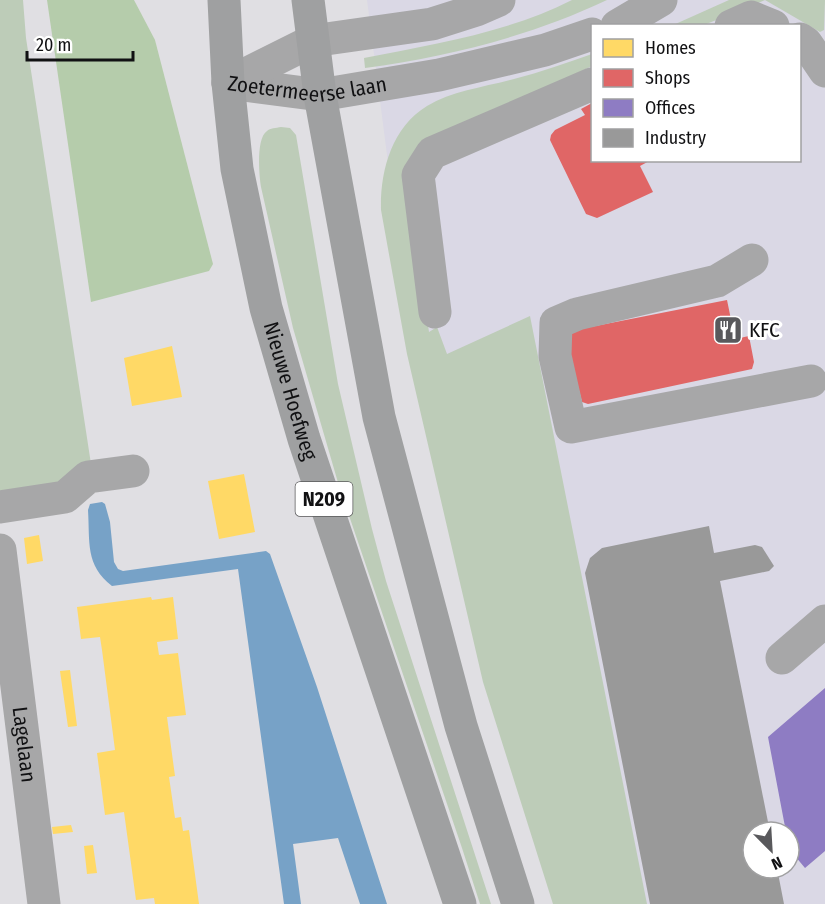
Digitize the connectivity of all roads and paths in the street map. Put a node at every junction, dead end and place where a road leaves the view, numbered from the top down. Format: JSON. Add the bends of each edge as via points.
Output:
{"nodes":[{"id":1,"x":224,"y":0,"type":"edge"},
{"id":2,"x":308,"y":0,"type":"edge"},
{"id":3,"x":499,"y":0,"type":"edge"},
{"id":4,"x":662,"y":0,"type":"edge"},
{"id":5,"x":620,"y":24,"type":"edge"},
{"id":6,"x":736,"y":24,"type":"edge"},
{"id":7,"x":768,"y":24,"type":"edge"},
{"id":8,"x":591,"y":34,"type":"edge"},
{"id":9,"x":801,"y":40,"type":"edge"},
{"id":10,"x":312,"y":41,"type":"junction"},
{"id":11,"x":825,"y":71,"type":"edge"},
{"id":12,"x":228,"y":83,"type":"junction"},
{"id":13,"x":591,"y":84,"type":"edge"},
{"id":14,"x":320,"y":95,"type":"junction"},
{"id":15,"x":752,"y":260,"type":"dead end"},
{"id":16,"x":435,"y":312,"type":"dead end"},
{"id":17,"x":811,"y":381,"type":"dead end"},
{"id":18,"x":133,"y":471,"type":"dead end"},
{"id":19,"x":0,"y":507,"type":"edge"},
{"id":20,"x":0,"y":550,"type":"edge"},
{"id":21,"x":825,"y":621,"type":"edge"},
{"id":22,"x":782,"y":657,"type":"dead end"},
{"id":23,"x":44,"y":904,"type":"edge"},
{"id":24,"x":460,"y":904,"type":"edge"},
{"id":25,"x":518,"y":904,"type":"edge"}],
"edges":[{"from":1,"to":12,"type":"main road","name":"Nieuwe Hoefweg","number":"N209"},
{"from":2,"to":10,"type":"main road"},
{"from":3,"to":10,"type":"street","name":"Zoetermeerse laan","via":[[432,24]]},
{"from":4,"to":5,"type":"street"},
{"from":6,"to":7,"type":"street","via":[[752,17]]},
{"from":8,"to":14,"type":"street","name":"Zoetermeerse laan","via":[[545,50],[439,75]]},
{"from":9,"to":11,"type":"street"},
{"from":10,"to":12,"type":"street","name":"Zoetermeerse laan"},
{"from":10,"to":14,"type":"main road"},
{"from":12,"to":14,"type":"street","name":"Zoetermeerse laan"},
{"from":12,"to":24,"type":"main road","name":"Nieuwe Hoefweg","number":"N209","via":[[237,169],[276,341],[304,439]]},
{"from":13,"to":16,"type":"street","via":[[432,153],[418,175]]},
{"from":14,"to":25,"type":"main road","via":[[379,417],[461,726]]},
{"from":15,"to":17,"type":"street","via":[[717,281],[576,314],[556,323],[555,356],[571,427]]},
{"from":18,"to":19,"type":"street","via":[[88,477],[65,497]]},
{"from":20,"to":23,"type":"street","name":"Lagelaan"},
{"from":21,"to":22,"type":"street"}]}
